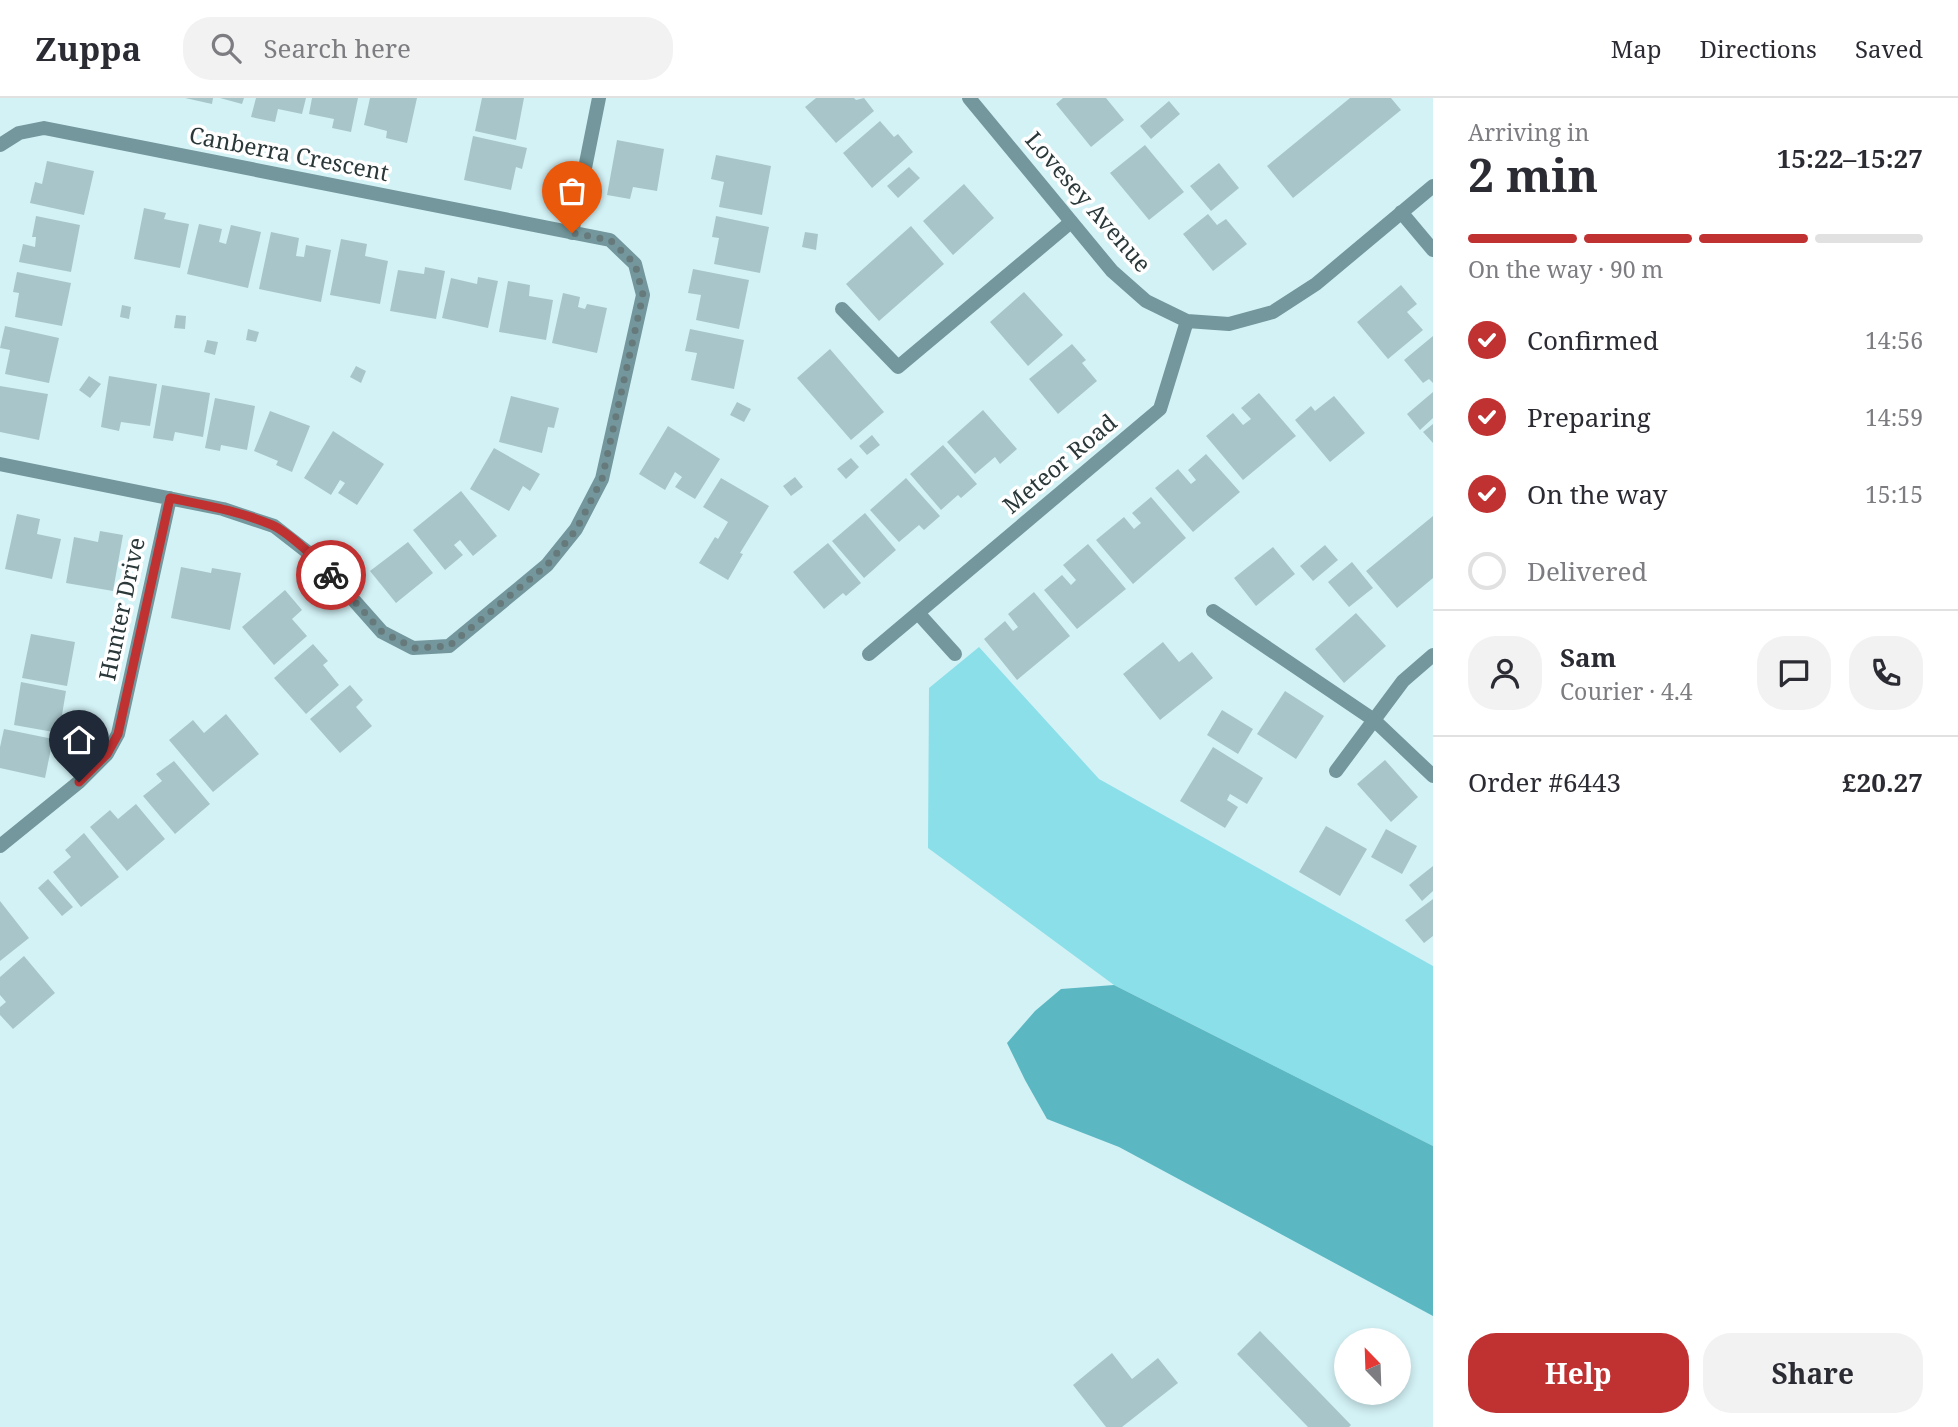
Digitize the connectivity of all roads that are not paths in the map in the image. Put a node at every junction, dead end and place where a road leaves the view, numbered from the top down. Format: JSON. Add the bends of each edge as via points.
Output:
{"nodes":[{"id":1,"x":599,"y":98,"type":"edge"},
{"id":2,"x":969,"y":98,"type":"edge"},
{"id":3,"x":0,"y":145,"type":"edge"},
{"id":4,"x":1433,"y":186,"type":"edge"},
{"id":5,"x":1401,"y":212,"type":"junction"},
{"id":6,"x":1072,"y":222,"type":"junction"},
{"id":7,"x":572,"y":233,"type":"junction"},
{"id":8,"x":1433,"y":250,"type":"edge"},
{"id":9,"x":842,"y":309,"type":"dead end"},
{"id":10,"x":1187,"y":321,"type":"junction"},
{"id":11,"x":0,"y":464,"type":"edge"},
{"id":12,"x":170,"y":498,"type":"junction"},
{"id":13,"x":1213,"y":611,"type":"dead end"},
{"id":14,"x":918,"y":613,"type":"junction"},
{"id":15,"x":869,"y":654,"type":"dead end"},
{"id":16,"x":955,"y":654,"type":"dead end"},
{"id":17,"x":1433,"y":655,"type":"edge"},
{"id":18,"x":1374,"y":720,"type":"junction"},
{"id":19,"x":1336,"y":771,"type":"dead end"},
{"id":20,"x":1433,"y":775,"type":"edge"},
{"id":21,"x":0,"y":846,"type":"edge"}],
"edges":[{"from":1,"to":7,"type":"street"},
{"from":2,"to":6,"type":"street","name":"Lovesey Avenue"},
{"from":3,"to":7,"type":"street","name":"Canberra Crescent","via":[[19,132],[44,128]]},
{"from":4,"to":5,"type":"street","name":"Lovesey Avenue"},
{"from":5,"to":8,"type":"street"},
{"from":5,"to":10,"type":"street","name":"Lovesey Avenue","via":[[1316,284],[1273,312],[1229,324]]},
{"from":6,"to":9,"type":"street","via":[[898,367]]},
{"from":6,"to":10,"type":"street","name":"Lovesey Avenue","via":[[1112,271],[1146,301]]},
{"from":7,"to":12,"type":"street","name":"Canberra Crescent","via":[[610,240],[635,264],[643,295],[602,479],[576,530],[547,565],[449,646],[414,648],[382,632],[319,561],[274,526]]},
{"from":10,"to":14,"type":"street","name":"Meteor Road","via":[[1160,409]]},
{"from":11,"to":12,"type":"street","name":"Canberra Crescent"},
{"from":12,"to":21,"type":"street","name":"Hunter Drive","via":[[118,734],[107,754],[79,782]]},
{"from":13,"to":18,"type":"street"},
{"from":14,"to":15,"type":"street","name":"Meteor Road"},
{"from":14,"to":16,"type":"street"},
{"from":17,"to":18,"type":"street","via":[[1403,681]]},
{"from":18,"to":19,"type":"street"},
{"from":18,"to":20,"type":"street"}]}
